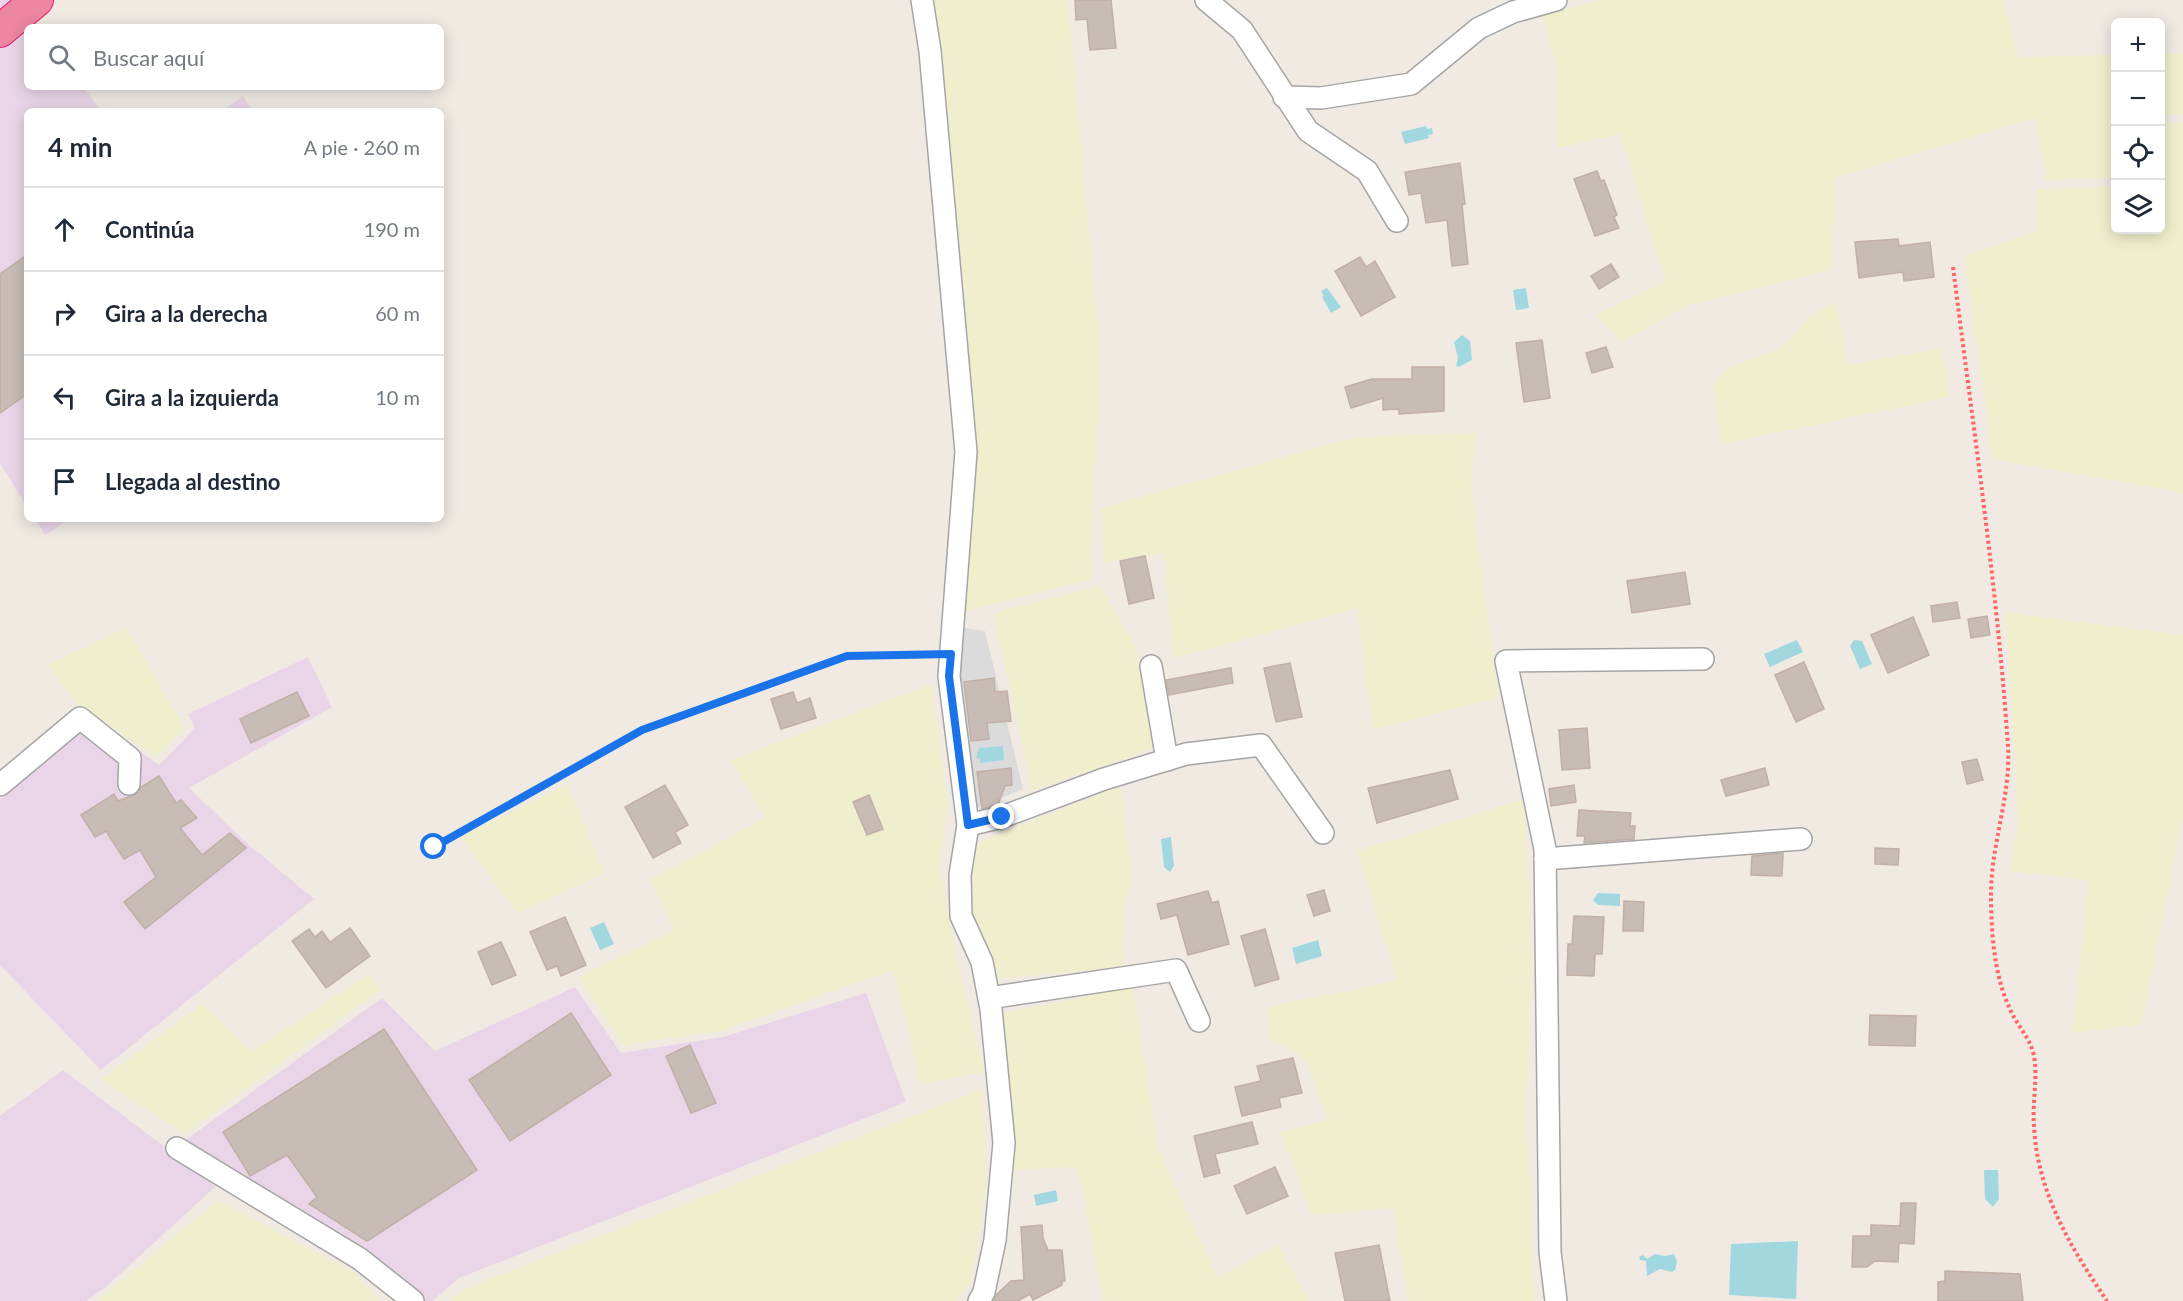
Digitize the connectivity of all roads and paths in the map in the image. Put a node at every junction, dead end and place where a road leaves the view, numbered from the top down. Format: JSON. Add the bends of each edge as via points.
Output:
{"nodes":[{"id":1,"x":37,"y":0,"type":"edge"},
{"id":2,"x":922,"y":0,"type":"edge"},
{"id":3,"x":1206,"y":0,"type":"edge"},
{"id":4,"x":1556,"y":0,"type":"edge"},
{"id":5,"x":0,"y":31,"type":"edge"},
{"id":6,"x":1284,"y":97,"type":"junction"},
{"id":7,"x":1397,"y":221,"type":"dead end"},
{"id":8,"x":1953,"y":267,"type":"dead end"},
{"id":9,"x":951,"y":654,"type":"junction"},
{"id":10,"x":1702,"y":659,"type":"dead end"},
{"id":11,"x":1151,"y":666,"type":"dead end"},
{"id":12,"x":1167,"y":760,"type":"junction"},
{"id":13,"x":129,"y":784,"type":"dead end"},
{"id":14,"x":0,"y":785,"type":"edge"},
{"id":15,"x":968,"y":825,"type":"junction"},
{"id":16,"x":1323,"y":833,"type":"dead end"},
{"id":17,"x":1801,"y":839,"type":"dead end"},
{"id":18,"x":434,"y":847,"type":"dead end"},
{"id":19,"x":1545,"y":859,"type":"junction"},
{"id":20,"x":989,"y":998,"type":"junction"},
{"id":21,"x":1199,"y":1021,"type":"dead end"},
{"id":22,"x":177,"y":1148,"type":"dead end"},
{"id":23,"x":413,"y":1301,"type":"edge"},
{"id":24,"x":979,"y":1301,"type":"edge"},
{"id":25,"x":1556,"y":1301,"type":"edge"},
{"id":26,"x":2107,"y":1301,"type":"edge"}],
"edges":[{"from":1,"to":5,"type":"highway"},
{"from":2,"to":9,"type":"street","via":[[930,51],[966,452]]},
{"from":3,"to":6,"type":"street","via":[[1242,30]]},
{"from":4,"to":6,"type":"street","via":[[1513,12],[1479,28],[1411,84],[1321,98]]},
{"from":6,"to":7,"type":"street","via":[[1308,130],[1367,171]]},
{"from":8,"to":26,"type":"path","via":[[1998,622],[2008,749],[2005,807],[1992,870],[1998,972],[2011,1012],[2024,1030],[2035,1059],[2037,1153],[2054,1213]]},
{"from":9,"to":15,"type":"street","via":[[949,676]]},
{"from":9,"to":18,"type":"path","via":[[847,656],[653,726]]},
{"from":10,"to":19,"type":"street","via":[[1506,661]]},
{"from":11,"to":12,"type":"street"},
{"from":12,"to":15,"type":"street"},
{"from":12,"to":16,"type":"street","via":[[1186,754],[1261,746]]},
{"from":13,"to":14,"type":"street","via":[[130,758],[80,718]]},
{"from":15,"to":20,"type":"street","via":[[960,875],[961,915],[982,962]]},
{"from":17,"to":19,"type":"street"},
{"from":19,"to":25,"type":"street","via":[[1550,1252]]},
{"from":20,"to":21,"type":"street","via":[[1176,970]]},
{"from":20,"to":24,"type":"street","via":[[1004,1143],[995,1240]]},
{"from":22,"to":23,"type":"street","via":[[360,1258]]}]}
